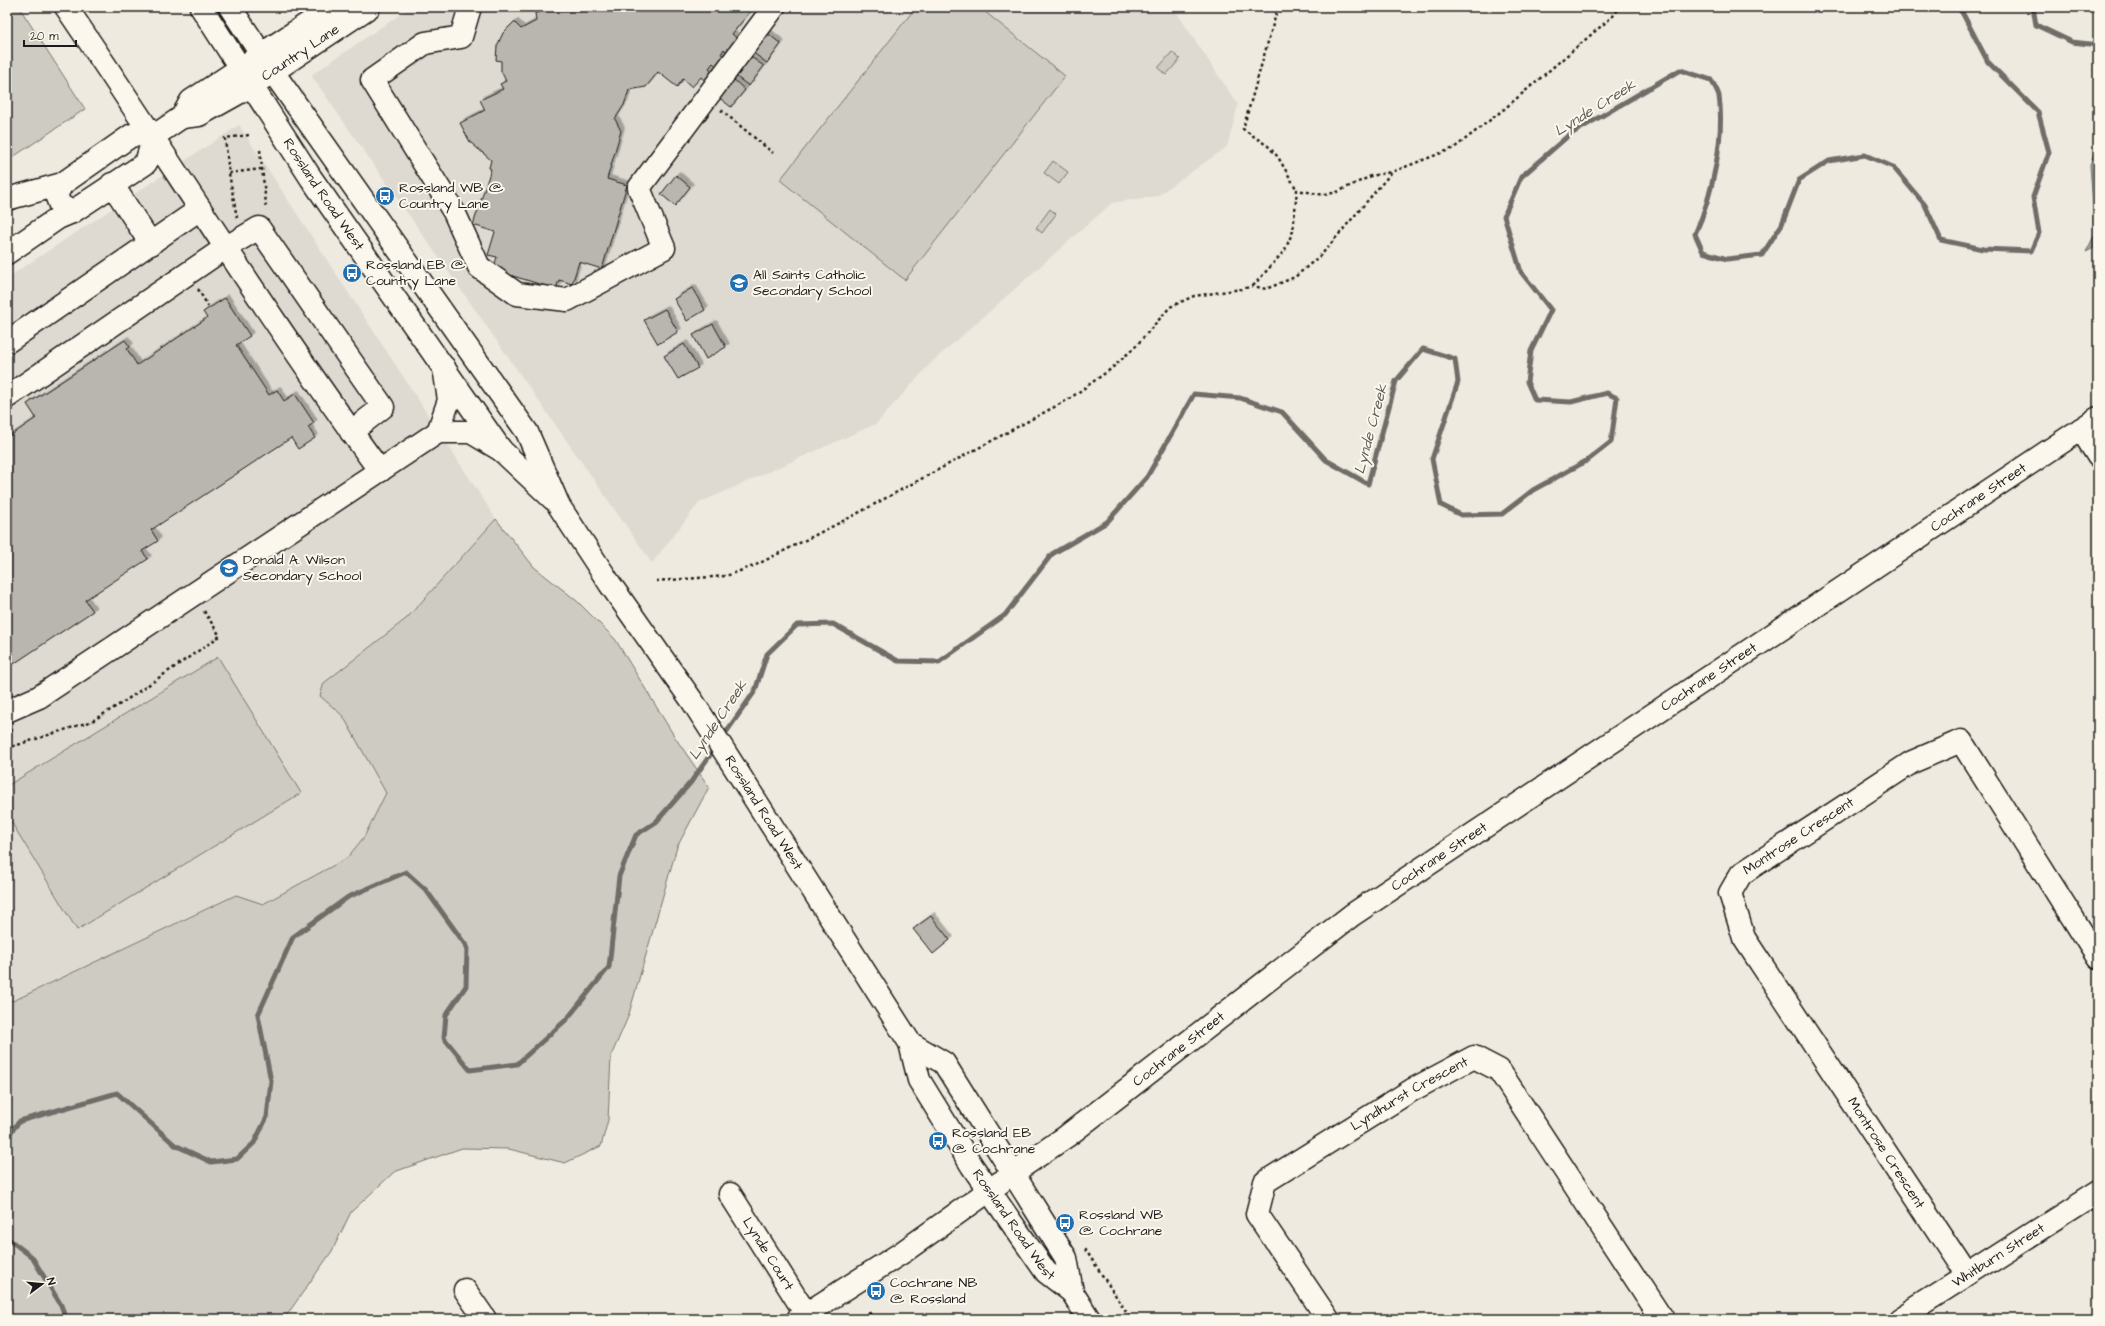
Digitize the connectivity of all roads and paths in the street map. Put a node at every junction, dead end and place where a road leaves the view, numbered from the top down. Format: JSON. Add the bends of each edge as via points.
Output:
{"nodes":[{"id":1,"x":66,"y":7,"type":"edge"},
{"id":2,"x":201,"y":7,"type":"edge"},
{"id":3,"x":230,"y":7,"type":"edge"},
{"id":4,"x":333,"y":7,"type":"edge"},
{"id":5,"x":369,"y":7,"type":"edge"},
{"id":6,"x":470,"y":7,"type":"edge"},
{"id":7,"x":774,"y":7,"type":"edge"},
{"id":8,"x":1278,"y":7,"type":"edge"},
{"id":9,"x":1620,"y":7,"type":"edge"},
{"id":10,"x":267,"y":63,"type":"junction"},
{"id":11,"x":245,"y":77,"type":"junction"},
{"id":12,"x":707,"y":98,"type":"junction"},
{"id":13,"x":249,"y":135,"type":"dead end"},
{"id":14,"x":154,"y":136,"type":"junction"},
{"id":15,"x":225,"y":138,"type":"dead end"},
{"id":16,"x":260,"y":150,"type":"dead end"},
{"id":17,"x":773,"y":153,"type":"dead end"},
{"id":18,"x":261,"y":169,"type":"junction"},
{"id":19,"x":1392,"y":172,"type":"junction"},
{"id":20,"x":229,"y":173,"type":"dead end"},
{"id":21,"x":62,"y":184,"type":"junction"},
{"id":22,"x":112,"y":184,"type":"junction"},
{"id":23,"x":1297,"y":190,"type":"junction"},
{"id":24,"x":7,"y":199,"type":"edge"},
{"id":25,"x":200,"y":209,"type":"junction"},
{"id":26,"x":72,"y":212,"type":"junction"},
{"id":27,"x":259,"y":228,"type":"junction"},
{"id":28,"x":151,"y":244,"type":"junction"},
{"id":29,"x":225,"y":248,"type":"junction"},
{"id":30,"x":7,"y":253,"type":"edge"},
{"id":31,"x":1253,"y":286,"type":"junction"},
{"id":32,"x":7,"y":342,"type":"edge"},
{"id":33,"x":444,"y":367,"type":"junction"},
{"id":34,"x":7,"y":397,"type":"edge"},
{"id":35,"x":2089,"y":424,"type":"edge"},
{"id":36,"x":351,"y":432,"type":"junction"},
{"id":37,"x":438,"y":432,"type":"junction"},
{"id":38,"x":501,"y":450,"type":"junction"},
{"id":39,"x":2098,"y":456,"type":"edge"},
{"id":40,"x":380,"y":471,"type":"junction"},
{"id":41,"x":559,"y":506,"type":"junction"},
{"id":42,"x":656,"y":581,"type":"dead end"},
{"id":43,"x":194,"y":595,"type":"junction"},
{"id":44,"x":12,"y":709,"type":"edge"},
{"id":45,"x":2098,"y":958,"type":"edge"},
{"id":46,"x":910,"y":1043,"type":"junction"},
{"id":47,"x":1013,"y":1173,"type":"junction"},
{"id":48,"x":991,"y":1191,"type":"junction"},
{"id":49,"x":2098,"y":1192,"type":"edge"},
{"id":50,"x":730,"y":1194,"type":"dead end"},
{"id":51,"x":1967,"y":1275,"type":"junction"},
{"id":52,"x":465,"y":1290,"type":"dead end"},
{"id":53,"x":1072,"y":1292,"type":"junction"},
{"id":54,"x":869,"y":1312,"type":"dead end"},
{"id":55,"x":802,"y":1316,"type":"edge"},
{"id":56,"x":485,"y":1319,"type":"edge"},
{"id":57,"x":873,"y":1319,"type":"edge"},
{"id":58,"x":1089,"y":1319,"type":"edge"},
{"id":59,"x":1328,"y":1319,"type":"edge"},
{"id":60,"x":1662,"y":1319,"type":"edge"},
{"id":61,"x":1899,"y":1319,"type":"edge"}],
"edges":[{"from":1,"to":14,"type":"street"},
{"from":2,"to":11,"type":"street","name":"Rossland Road West"},
{"from":3,"to":10,"type":"street","name":"Rossland Road West"},
{"from":4,"to":10,"type":"street","name":"Country Lane"},
{"from":5,"to":10,"type":"street","name":"Country Lane"},
{"from":6,"to":12,"type":"street","via":[[461,37],[425,43],[372,80],[454,212],[479,267],[517,294],[567,300],[664,248],[639,188]]},
{"from":7,"to":12,"type":"street"},
{"from":8,"to":23,"type":"path","via":[[1244,129],[1268,146],[1278,157]]},
{"from":9,"to":19,"type":"path","via":[[1613,16],[1503,110],[1454,148]]},
{"from":10,"to":11,"type":"street","name":"Country Lane"},
{"from":10,"to":41,"type":"street","name":"Rossland Road West","via":[[527,432]]},
{"from":11,"to":14,"type":"street","name":"Country Lane","via":[[191,101],[182,117]]},
{"from":11,"to":33,"type":"street","name":"Rossland Road West","via":[[315,184]]},
{"from":12,"to":17,"type":"path"},
{"from":13,"to":15,"type":"path"},
{"from":14,"to":21,"type":"street","via":[[132,135]]},
{"from":14,"to":22,"type":"street","via":[[146,163]]},
{"from":14,"to":25,"type":"street"},
{"from":16,"to":18,"type":"path"},
{"from":18,"to":20,"type":"path"},
{"from":18,"to":27,"type":"path","via":[[266,204]]},
{"from":19,"to":23,"type":"path","via":[[1371,176],[1337,192],[1324,195]]},
{"from":19,"to":31,"type":"path","via":[[1322,254],[1295,277],[1266,289]]},
{"from":21,"to":24,"type":"street"},
{"from":21,"to":26,"type":"street","via":[[56,195],[60,205]]},
{"from":22,"to":26,"type":"street"},
{"from":22,"to":28,"type":"street"},
{"from":23,"to":31,"type":"path","via":[[1293,231],[1285,250]]},
{"from":25,"to":28,"type":"street"},
{"from":25,"to":29,"type":"street"},
{"from":26,"to":30,"type":"street","via":[[58,218]]},
{"from":27,"to":29,"type":"street"},
{"from":27,"to":36,"type":"street","via":[[383,407]]},
{"from":28,"to":32,"type":"street"},
{"from":29,"to":34,"type":"street"},
{"from":29,"to":36,"type":"street"},
{"from":31,"to":42,"type":"path","via":[[1194,296],[1170,307],[1135,347],[1111,369],[1068,399],[849,518],[756,565],[726,576]]},
{"from":33,"to":37,"type":"street","via":[[449,400]]},
{"from":33,"to":38,"type":"street","name":"Rossland Road West"},
{"from":35,"to":39,"type":"street"},
{"from":35,"to":47,"type":"street","name":"Cochrane Street","via":[[1352,915],[1067,1136]]},
{"from":36,"to":40,"type":"street"},
{"from":37,"to":38,"type":"street","via":[[471,432]]},
{"from":37,"to":40,"type":"street"},
{"from":38,"to":41,"type":"street","name":"Rossland Road West"},
{"from":40,"to":43,"type":"street"},
{"from":41,"to":46,"type":"street","name":"Rossland Road West","via":[[740,774]]},
{"from":43,"to":44,"type":"street","via":[[39,696]]},
{"from":43,"to":44,"type":"path","via":[[220,636],[122,703],[92,721],[8,748]]},
{"from":45,"to":51,"type":"street","name":"Montrose Crescent","via":[[1961,741],[1912,762],[1741,874],[1730,893],[1744,938]]},
{"from":46,"to":47,"type":"street","name":"Rossland Road West","via":[[944,1063]]},
{"from":46,"to":48,"type":"street","name":"Rossland Road West","via":[[919,1080],[972,1166]]},
{"from":47,"to":48,"type":"street","name":"Cochrane Street"},
{"from":47,"to":53,"type":"street","name":"Rossland Road West","via":[[1066,1258]]},
{"from":48,"to":53,"type":"street","name":"Rossland Road West","via":[[1046,1272]]},
{"from":48,"to":55,"type":"street","name":"Cochrane Street","via":[[903,1252]]},
{"from":49,"to":51,"type":"street","name":"Whitburn Street"},
{"from":50,"to":55,"type":"street","name":"Lynde Court"},
{"from":51,"to":61,"type":"street","name":"Whitburn Street"},
{"from":52,"to":56,"type":"street"},
{"from":53,"to":58,"type":"street","name":"Rossland Road West"},
{"from":54,"to":57,"type":"path"},
{"from":59,"to":60,"type":"street","name":"Lyndhurst Crescent","via":[[1257,1214],[1265,1182],[1412,1090],[1474,1057],[1499,1070]]}]}
